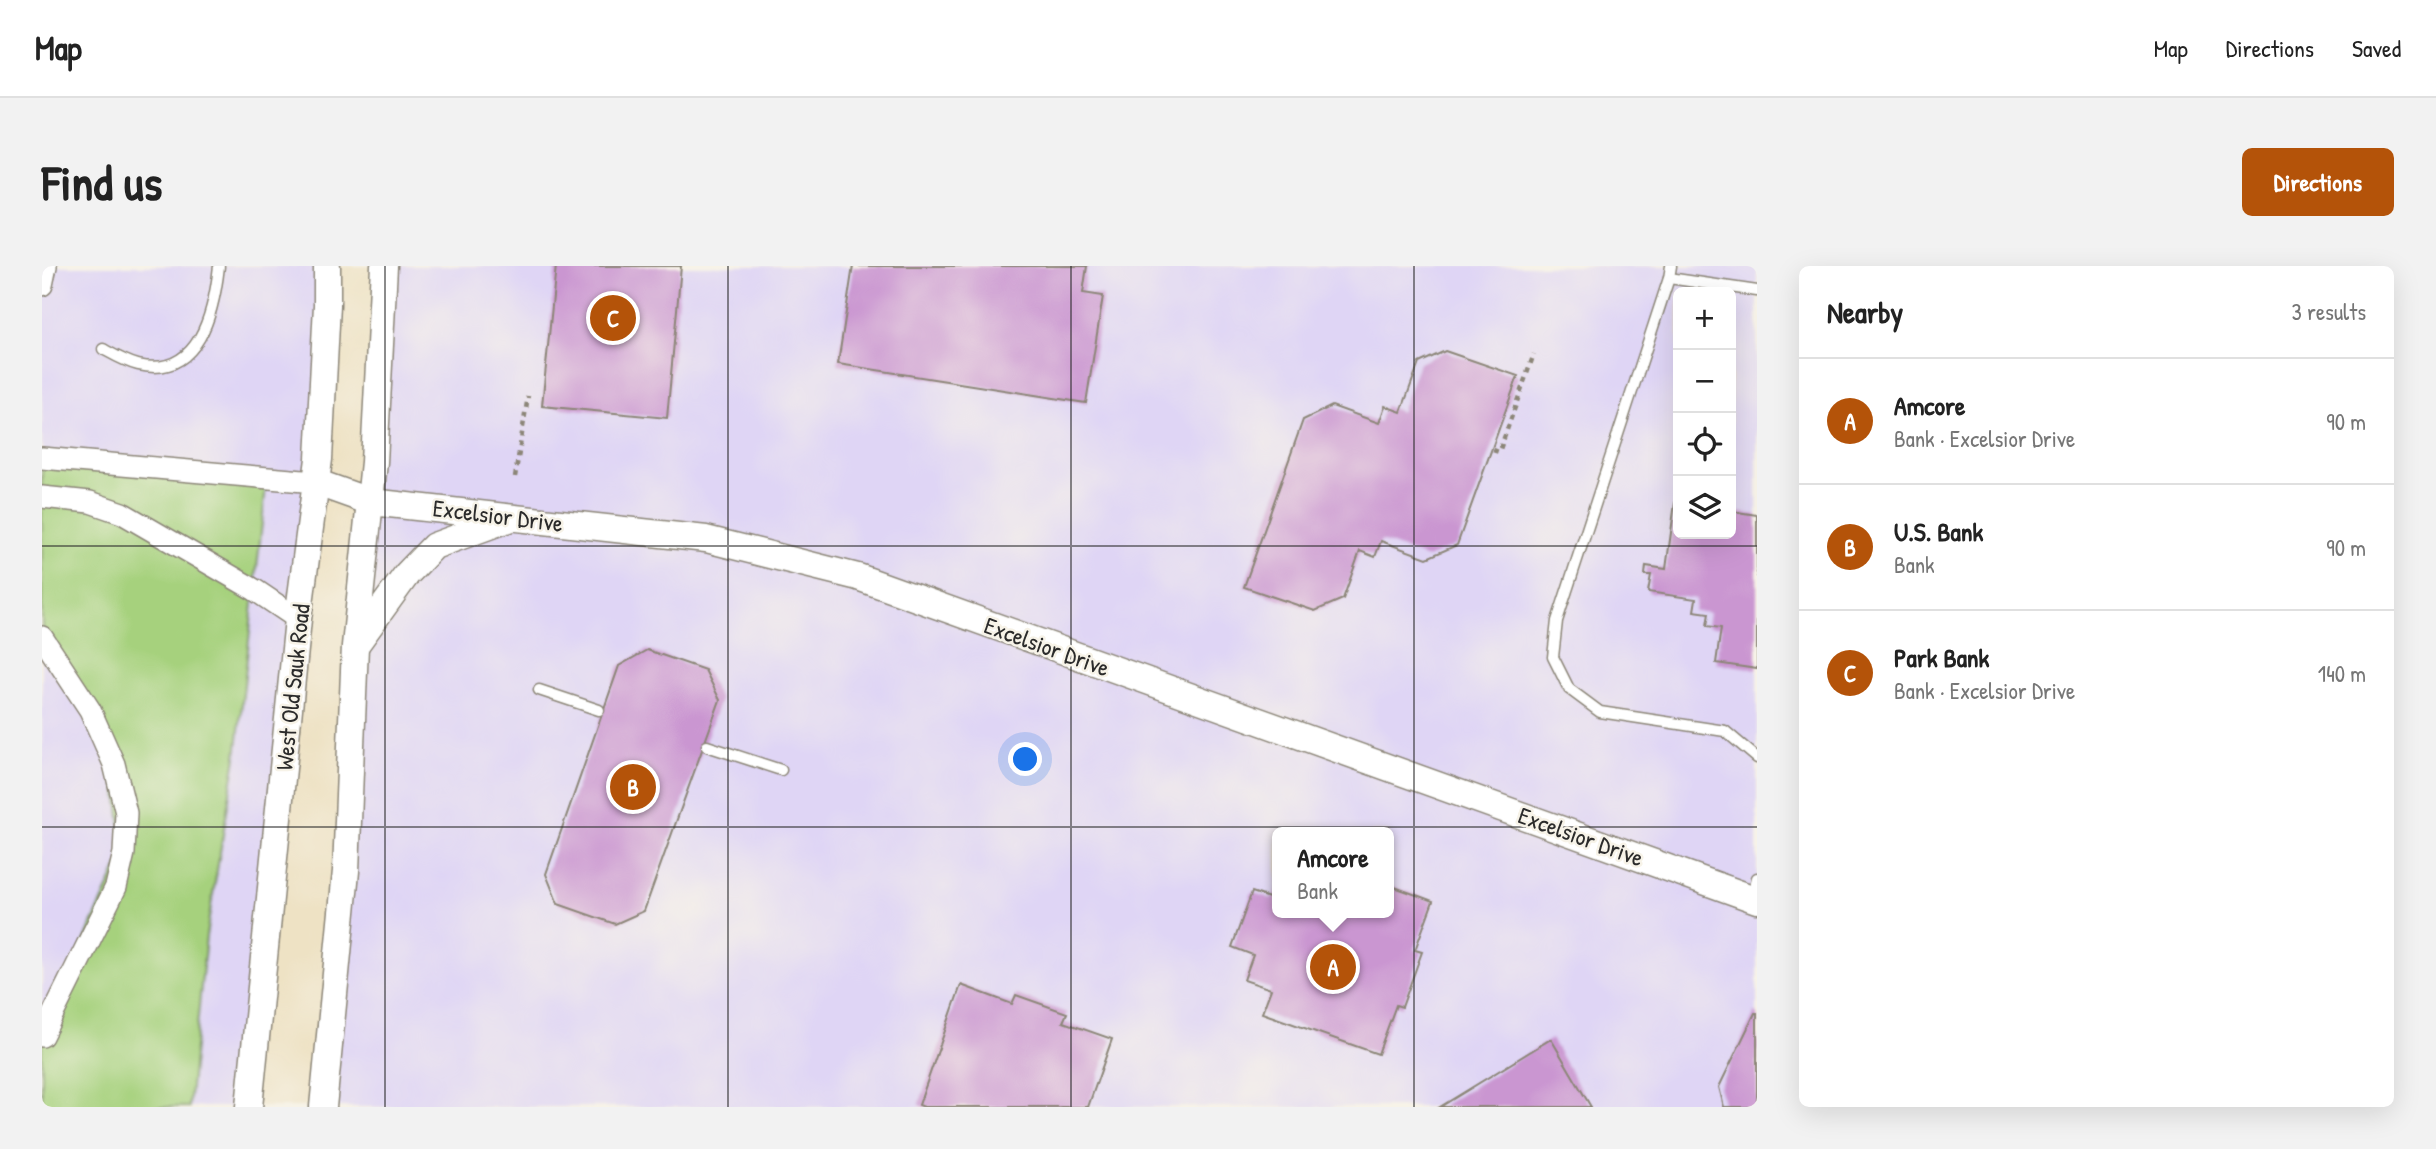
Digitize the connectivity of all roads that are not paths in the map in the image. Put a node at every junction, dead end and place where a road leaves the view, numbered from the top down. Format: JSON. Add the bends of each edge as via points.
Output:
{"nodes":[{"id":1,"x":46,"y":266,"type":"edge"},
{"id":2,"x":219,"y":266,"type":"edge"},
{"id":3,"x":327,"y":266,"type":"edge"},
{"id":4,"x":384,"y":266,"type":"edge"},
{"id":5,"x":1671,"y":266,"type":"edge"},
{"id":6,"x":1669,"y":278,"type":"junction"},
{"id":7,"x":42,"y":285,"type":"edge"},
{"id":8,"x":1757,"y":291,"type":"edge"},
{"id":9,"x":103,"y":349,"type":"dead end"},
{"id":10,"x":42,"y":458,"type":"edge"},
{"id":11,"x":315,"y":482,"type":"junction"},
{"id":12,"x":42,"y":496,"type":"edge"},
{"id":13,"x":371,"y":502,"type":"junction"},
{"id":14,"x":513,"y":518,"type":"junction"},
{"id":15,"x":298,"y":619,"type":"junction"},
{"id":16,"x":42,"y":637,"type":"edge"},
{"id":17,"x":355,"y":646,"type":"junction"},
{"id":18,"x":539,"y":690,"type":"dead end"},
{"id":19,"x":599,"y":710,"type":"dead end"},
{"id":20,"x":707,"y":746,"type":"dead end"},
{"id":21,"x":1757,"y":758,"type":"edge"},
{"id":22,"x":781,"y":770,"type":"dead end"},
{"id":23,"x":1755,"y":892,"type":"edge"},
{"id":24,"x":42,"y":1036,"type":"edge"},
{"id":25,"x":249,"y":1107,"type":"edge"},
{"id":26,"x":323,"y":1107,"type":"edge"}],
"edges":[{"from":1,"to":7,"type":"street"},
{"from":2,"to":9,"type":"lane","via":[[208,322],[193,350],[179,361],[158,367],[138,365]]},
{"from":3,"to":11,"type":"street","name":"West Old Sauk Road"},
{"from":4,"to":13,"type":"street"},
{"from":5,"to":6,"type":"lane"},
{"from":6,"to":8,"type":"lane"},
{"from":6,"to":21,"type":"lane","via":[[1557,621],[1553,657],[1569,690],[1600,712],[1725,730]]},
{"from":10,"to":11,"type":"street"},
{"from":11,"to":13,"type":"street","name":"Excelsior Drive"},
{"from":11,"to":15,"type":"street","name":"West Old Sauk Road"},
{"from":12,"to":15,"type":"street","via":[[90,502],[122,513]]},
{"from":13,"to":14,"type":"street","name":"Excelsior Drive"},
{"from":13,"to":17,"type":"street"},
{"from":14,"to":17,"type":"street","via":[[434,546],[407,574]]},
{"from":14,"to":23,"type":"street","name":"Excelsior Drive","via":[[706,539],[858,577]]},
{"from":15,"to":25,"type":"street","name":"West Old Sauk Road"},
{"from":16,"to":24,"type":"street","via":[[90,710],[114,764],[126,813],[116,887]]},
{"from":17,"to":26,"type":"street","via":[[346,871]]},
{"from":18,"to":19,"type":"lane"},
{"from":20,"to":22,"type":"lane"}]}
